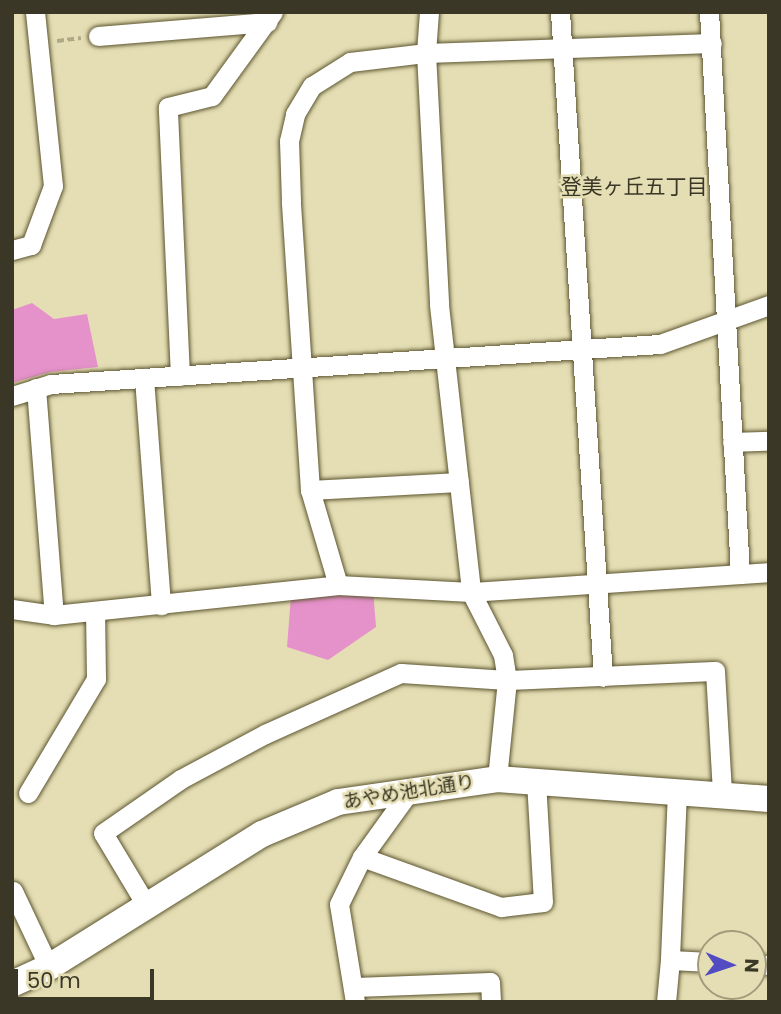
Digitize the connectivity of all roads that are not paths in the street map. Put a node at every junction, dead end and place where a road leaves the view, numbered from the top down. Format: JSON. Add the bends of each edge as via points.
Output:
{"nodes":[{"id":1,"x":35,"y":12,"type":"edge"},
{"id":2,"x":429,"y":12,"type":"edge"},
{"id":3,"x":560,"y":12,"type":"edge"},
{"id":4,"x":709,"y":12,"type":"edge"},
{"id":5,"x":270,"y":17,"type":"edge"},
{"id":6,"x":198,"y":19,"type":"edge"},
{"id":7,"x":98,"y":36,"type":"road end"},
{"id":8,"x":712,"y":43,"type":"junction"},
{"id":9,"x":561,"y":50,"type":"junction"},
{"id":10,"x":426,"y":53,"type":"junction"},
{"id":11,"x":12,"y":250,"type":"edge"},
{"id":12,"x":769,"y":305,"type":"edge"},
{"id":13,"x":726,"y":323,"type":"junction"},
{"id":14,"x":584,"y":350,"type":"junction"},
{"id":15,"x":445,"y":360,"type":"junction"},
{"id":16,"x":299,"y":368,"type":"junction"},
{"id":17,"x":180,"y":376,"type":"junction"},
{"id":18,"x":144,"y":377,"type":"junction"},
{"id":19,"x":36,"y":388,"type":"junction"},
{"id":20,"x":12,"y":396,"type":"edge"},
{"id":21,"x":769,"y":440,"type":"edge"},
{"id":22,"x":732,"y":442,"type":"junction"},
{"id":23,"x":459,"y":482,"type":"junction"},
{"id":24,"x":310,"y":490,"type":"junction"},
{"id":25,"x":769,"y":572,"type":"edge"},
{"id":26,"x":740,"y":574,"type":"junction"},
{"id":27,"x":338,"y":584,"type":"junction"},
{"id":28,"x":598,"y":586,"type":"junction"},
{"id":29,"x":471,"y":592,"type":"junction"},
{"id":30,"x":161,"y":605,"type":"junction"},
{"id":31,"x":12,"y":609,"type":"edge"},
{"id":32,"x":95,"y":611,"type":"junction"},
{"id":33,"x":54,"y":615,"type":"junction"},
{"id":34,"x":603,"y":677,"type":"junction"},
{"id":35,"x":507,"y":680,"type":"junction"},
{"id":36,"x":497,"y":779,"type":"junction"},
{"id":37,"x":536,"y":782,"type":"junction"},
{"id":38,"x":411,"y":789,"type":"junction"},
{"id":39,"x":677,"y":792,"type":"junction"},
{"id":40,"x":722,"y":792,"type":"junction"},
{"id":41,"x":28,"y":793,"type":"dead end"},
{"id":42,"x":769,"y":799,"type":"edge"},
{"id":43,"x":362,"y":857,"type":"junction"},
{"id":44,"x":13,"y":891,"type":"edge"},
{"id":45,"x":148,"y":908,"type":"junction"},
{"id":46,"x":670,"y":960,"type":"junction"},
{"id":47,"x":697,"y":961,"type":"edge"},
{"id":48,"x":50,"y":967,"type":"junction"},
{"id":49,"x":12,"y":984,"type":"edge"},
{"id":50,"x":355,"y":994,"type":"edge"},
{"id":51,"x":491,"y":1002,"type":"edge"},
{"id":52,"x":666,"y":1002,"type":"edge"}],
"edges":[{"from":1,"to":11,"type":"street","via":[[54,186],[31,245]]},
{"from":2,"to":10,"type":"street"},
{"from":3,"to":9,"type":"street"},
{"from":4,"to":8,"type":"street"},
{"from":5,"to":6,"type":"street"},
{"from":5,"to":17,"type":"street","via":[[212,96],[168,107]]},
{"from":6,"to":7,"type":"street"},
{"from":8,"to":9,"type":"street"},
{"from":8,"to":13,"type":"street"},
{"from":9,"to":10,"type":"street"},
{"from":9,"to":14,"type":"street"},
{"from":10,"to":15,"type":"street"},
{"from":10,"to":16,"type":"street","via":[[340,66],[312,86],[295,114],[289,153]]},
{"from":12,"to":13,"type":"street"},
{"from":13,"to":14,"type":"street","via":[[660,344]]},
{"from":13,"to":22,"type":"street"},
{"from":14,"to":15,"type":"street"},
{"from":14,"to":28,"type":"street"},
{"from":15,"to":16,"type":"street"},
{"from":15,"to":23,"type":"street"},
{"from":16,"to":17,"type":"street"},
{"from":16,"to":24,"type":"street"},
{"from":17,"to":18,"type":"street"},
{"from":18,"to":19,"type":"street"},
{"from":18,"to":30,"type":"street"},
{"from":19,"to":20,"type":"street"},
{"from":19,"to":33,"type":"street"},
{"from":21,"to":22,"type":"street"},
{"from":22,"to":26,"type":"street"},
{"from":23,"to":24,"type":"street"},
{"from":23,"to":29,"type":"street"},
{"from":24,"to":27,"type":"street"},
{"from":25,"to":26,"type":"street"},
{"from":26,"to":28,"type":"street"},
{"from":27,"to":29,"type":"street"},
{"from":27,"to":30,"type":"street"},
{"from":28,"to":29,"type":"street"},
{"from":28,"to":34,"type":"street"},
{"from":29,"to":35,"type":"street","via":[[503,655]]},
{"from":30,"to":32,"type":"street"},
{"from":31,"to":33,"type":"street"},
{"from":32,"to":33,"type":"street"},
{"from":32,"to":41,"type":"street","via":[[96,679]]},
{"from":34,"to":35,"type":"street"},
{"from":34,"to":40,"type":"street","via":[[715,671]]},
{"from":35,"to":36,"type":"street"},
{"from":35,"to":45,"type":"street","via":[[401,673],[265,734],[181,779],[103,833]]},
{"from":36,"to":37,"type":"street","name":"あやめ池北通り"},
{"from":36,"to":38,"type":"street","name":"あやめ池北通り"},
{"from":37,"to":39,"type":"street","name":"あやめ池北通り"},
{"from":37,"to":43,"type":"street","via":[[543,902],[501,907]]},
{"from":38,"to":43,"type":"street"},
{"from":38,"to":45,"type":"street","name":"あやめ池北通り","via":[[338,802],[262,834]]},
{"from":39,"to":40,"type":"street","name":"あやめ池北通り"},
{"from":39,"to":46,"type":"street"},
{"from":40,"to":42,"type":"street","name":"あやめ池北通り"},
{"from":43,"to":50,"type":"street","via":[[339,904]]},
{"from":44,"to":48,"type":"street"},
{"from":45,"to":48,"type":"street","name":"あやめ池北通り"},
{"from":46,"to":47,"type":"street"},
{"from":46,"to":52,"type":"street"},
{"from":48,"to":49,"type":"street","name":"あやめ池北通り"},
{"from":50,"to":51,"type":"street","via":[[490,982]]}]}
